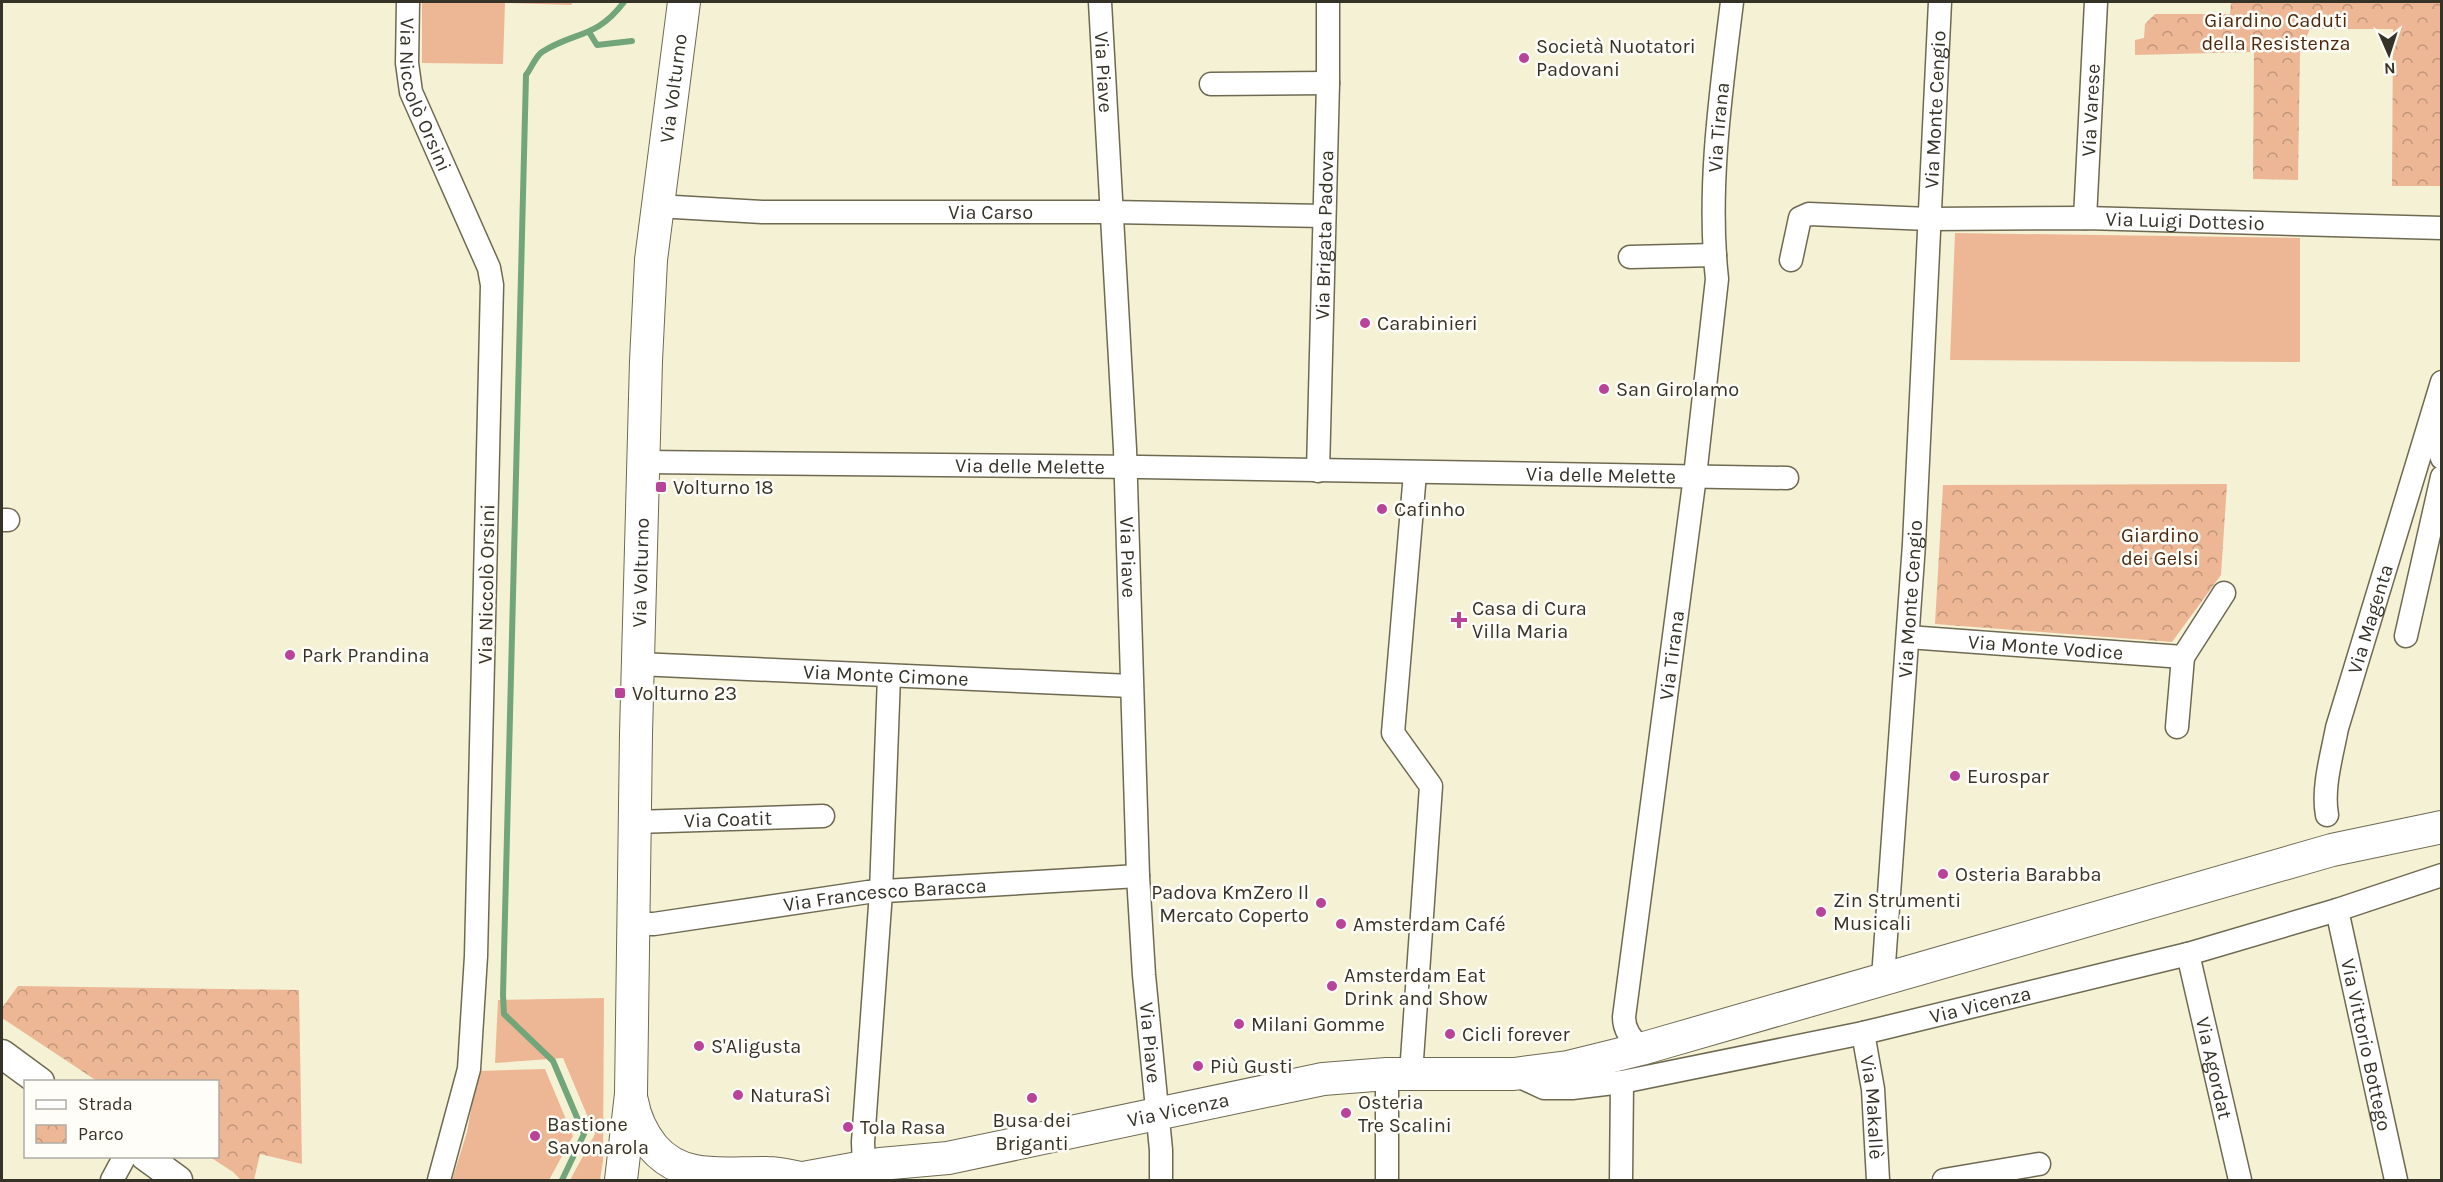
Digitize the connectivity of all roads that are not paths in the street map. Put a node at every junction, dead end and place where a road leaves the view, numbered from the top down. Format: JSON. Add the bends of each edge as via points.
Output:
{"nodes":[{"id":1,"x":408,"y":2,"type":"edge"},
{"id":2,"x":684,"y":2,"type":"edge"},
{"id":3,"x":1100,"y":2,"type":"edge"},
{"id":4,"x":1328,"y":2,"type":"edge"},
{"id":5,"x":1732,"y":2,"type":"edge"},
{"id":6,"x":1940,"y":2,"type":"edge"},
{"id":7,"x":2096,"y":2,"type":"edge"},
{"id":8,"x":1328,"y":83,"type":"junction"},
{"id":9,"x":1211,"y":84,"type":"dead end"},
{"id":10,"x":657,"y":206,"type":"junction"},
{"id":11,"x":1112,"y":212,"type":"junction"},
{"id":12,"x":1324,"y":216,"type":"junction"},
{"id":13,"x":2085,"y":218,"type":"junction"},
{"id":14,"x":1929,"y":219,"type":"junction"},
{"id":15,"x":2442,"y":228,"type":"edge"},
{"id":16,"x":1714,"y":255,"type":"junction"},
{"id":17,"x":1630,"y":257,"type":"dead end"},
{"id":18,"x":1791,"y":260,"type":"dead end"},
{"id":19,"x":2442,"y":382,"type":"edge"},
{"id":20,"x":2430,"y":426,"type":"junction"},
{"id":21,"x":2442,"y":458,"type":"edge"},
{"id":22,"x":644,"y":462,"type":"junction"},
{"id":23,"x":1125,"y":466,"type":"junction"},
{"id":24,"x":1318,"y":471,"type":"junction"},
{"id":25,"x":1415,"y":473,"type":"junction"},
{"id":26,"x":1695,"y":476,"type":"junction"},
{"id":27,"x":2442,"y":477,"type":"edge"},
{"id":28,"x":1787,"y":478,"type":"dead end"},
{"id":29,"x":2224,"y":593,"type":"dead end"},
{"id":30,"x":2406,"y":636,"type":"dead end"},
{"id":31,"x":1908,"y":638,"type":"junction"},
{"id":32,"x":2183,"y":657,"type":"junction"},
{"id":33,"x":638,"y":664,"type":"junction"},
{"id":34,"x":889,"y":676,"type":"junction"},
{"id":35,"x":1131,"y":686,"type":"junction"},
{"id":36,"x":2177,"y":728,"type":"dead end"},
{"id":37,"x":2442,"y":811,"type":"edge"},
{"id":38,"x":2327,"y":815,"type":"dead end"},
{"id":39,"x":822,"y":816,"type":"dead end"},
{"id":40,"x":635,"y":822,"type":"junction"},
{"id":41,"x":2442,"y":827,"type":"edge"},
{"id":42,"x":2332,"y":850,"type":"junction"},
{"id":43,"x":2442,"y":875,"type":"edge"},
{"id":44,"x":1138,"y":876,"type":"junction"},
{"id":45,"x":881,"y":892,"type":"junction"},
{"id":46,"x":2337,"y":910,"type":"junction"},
{"id":47,"x":633,"y":924,"type":"junction"},
{"id":48,"x":2187,"y":954,"type":"junction"},
{"id":49,"x":1883,"y":978,"type":"junction"},
{"id":50,"x":1863,"y":1033,"type":"junction"},
{"id":51,"x":1641,"y":1049,"type":"junction"},
{"id":52,"x":2,"y":1054,"type":"edge"},
{"id":53,"x":1399,"y":1074,"type":"junction"},
{"id":54,"x":1514,"y":1074,"type":"junction"},
{"id":55,"x":37,"y":1080,"type":"edge"},
{"id":56,"x":1622,"y":1082,"type":"junction"},
{"id":57,"x":631,"y":1094,"type":"junction"},
{"id":58,"x":1158,"y":1114,"type":"junction"},
{"id":59,"x":626,"y":1146,"type":"junction"},
{"id":60,"x":124,"y":1158,"type":"edge"},
{"id":61,"x":148,"y":1158,"type":"edge"},
{"id":62,"x":2039,"y":1164,"type":"dead end"},
{"id":63,"x":869,"y":1174,"type":"edge"},
{"id":64,"x":796,"y":1179,"type":"edge"},
{"id":65,"x":112,"y":1180,"type":"edge"},
{"id":66,"x":178,"y":1180,"type":"edge"},
{"id":67,"x":440,"y":1180,"type":"edge"},
{"id":68,"x":621,"y":1180,"type":"edge"},
{"id":69,"x":639,"y":1180,"type":"edge"},
{"id":70,"x":1161,"y":1180,"type":"edge"},
{"id":71,"x":1387,"y":1180,"type":"edge"},
{"id":72,"x":1621,"y":1180,"type":"edge"},
{"id":73,"x":1878,"y":1180,"type":"edge"},
{"id":74,"x":1944,"y":1180,"type":"edge"},
{"id":75,"x":2241,"y":1180,"type":"edge"},
{"id":76,"x":2396,"y":1180,"type":"edge"}],
"edges":[{"from":1,"to":67,"type":"street","name":"Via Niccolò Orsini","via":[[407,63],[411,92],[489,268],[492,285],[476,956],[468,1069]]},
{"from":2,"to":10,"type":"main road","name":"Via Volturno"},
{"from":3,"to":11,"type":"street","name":"Via Piave"},
{"from":4,"to":8,"type":"street","name":"Via Brigata Padova"},
{"from":5,"to":16,"type":"street","name":"Via Tirana","via":[[1716,149]]},
{"from":6,"to":14,"type":"street","name":"Via Monte Cengio"},
{"from":7,"to":13,"type":"street","name":"Via Varese"},
{"from":8,"to":9,"type":"street"},
{"from":8,"to":12,"type":"street","name":"Via Brigata Padova"},
{"from":10,"to":11,"type":"street","name":"Via Carso","via":[[774,212]]},
{"from":10,"to":22,"type":"main road","name":"Via Volturno"},
{"from":11,"to":12,"type":"street","name":"Via Carso"},
{"from":11,"to":23,"type":"street","name":"Via Piave"},
{"from":12,"to":24,"type":"street","name":"Via Brigata Padova"},
{"from":13,"to":14,"type":"street","name":"Via Luigi Dottesio"},
{"from":13,"to":15,"type":"street","name":"Via Luigi Dottesio"},
{"from":14,"to":18,"type":"street","via":[[1804,214],[1796,230]]},
{"from":14,"to":31,"type":"street","name":"Via Monte Cengio"},
{"from":16,"to":17,"type":"street"},
{"from":16,"to":26,"type":"street","name":"Via Tirana","via":[[1717,279]]},
{"from":19,"to":20,"type":"street","name":"Via Magenta"},
{"from":20,"to":21,"type":"street"},
{"from":20,"to":38,"type":"street","name":"Via Magenta","via":[[2337,728],[2328,778]]},
{"from":22,"to":23,"type":"street","name":"Via delle Melette"},
{"from":22,"to":33,"type":"main road","name":"Via Volturno"},
{"from":23,"to":24,"type":"street","name":"Via delle Melette"},
{"from":23,"to":35,"type":"street","name":"Via Piave"},
{"from":24,"to":25,"type":"street","name":"Via delle Melette"},
{"from":25,"to":26,"type":"street","name":"Via delle Melette"},
{"from":25,"to":53,"type":"street","via":[[1393,733],[1431,786]]},
{"from":26,"to":28,"type":"street","name":"Via delle Melette"},
{"from":26,"to":51,"type":"street","name":"Via Tirana","via":[[1624,1026]]},
{"from":27,"to":30,"type":"street","name":"Via Magenta"},
{"from":29,"to":32,"type":"street"},
{"from":31,"to":32,"type":"street","name":"Via Monte Vodice"},
{"from":31,"to":49,"type":"street","name":"Via Monte Cengio"},
{"from":32,"to":36,"type":"street"},
{"from":33,"to":34,"type":"street","name":"Via Monte Cimone"},
{"from":33,"to":40,"type":"main road","name":"Via Volturno"},
{"from":34,"to":35,"type":"street","name":"Via Monte Cimone"},
{"from":34,"to":45,"type":"street"},
{"from":35,"to":44,"type":"street","name":"Via Piave"},
{"from":37,"to":42,"type":"main road"},
{"from":39,"to":40,"type":"street","name":"Via Coatit"},
{"from":40,"to":47,"type":"main road","name":"Via Volturno"},
{"from":41,"to":42,"type":"main road"},
{"from":42,"to":49,"type":"main road","name":"Via Vicenza"},
{"from":43,"to":46,"type":"street","name":"Via Vicenza"},
{"from":44,"to":45,"type":"street","name":"Via Francesco Baracca"},
{"from":44,"to":58,"type":"street","name":"Via Piave"},
{"from":45,"to":47,"type":"street","name":"Via Francesco Baracca"},
{"from":45,"to":63,"type":"street"},
{"from":46,"to":48,"type":"street","name":"Via Vicenza"},
{"from":46,"to":76,"type":"street","name":"Via Vittorio Bottego"},
{"from":47,"to":57,"type":"main road","name":"Via Volturno"},
{"from":48,"to":50,"type":"street","name":"Via Vicenza"},
{"from":48,"to":75,"type":"street","name":"Via Agordat"},
{"from":49,"to":51,"type":"main road","name":"Via Vicenza"},
{"from":50,"to":56,"type":"street","name":"Via Vicenza"},
{"from":50,"to":73,"type":"street","name":"Via Makallè","via":[[1873,1089]]},
{"from":51,"to":54,"type":"main road","name":"Via Vicenza","via":[[1568,1067]]},
{"from":52,"to":55,"type":"street"},
{"from":53,"to":54,"type":"main road","name":"Via Vicenza"},
{"from":53,"to":58,"type":"main road","name":"Via Vicenza","via":[[1323,1079]]},
{"from":53,"to":71,"type":"street"},
{"from":54,"to":56,"type":"street","name":"Via Vicenza","via":[[1544,1088]]},
{"from":56,"to":72,"type":"street"},
{"from":57,"to":59,"type":"main road","name":"Via Volturno"},
{"from":57,"to":64,"type":"main road","name":"Via Vicenza","via":[[634,1114],[645,1137],[666,1163],[678,1170],[709,1175],[770,1173]]},
{"from":58,"to":63,"type":"main road","name":"Via Vicenza"},
{"from":58,"to":70,"type":"street","name":"Via Piave"},
{"from":59,"to":68,"type":"main road","name":"Via Volturno"},
{"from":59,"to":69,"type":"main road","name":"Via Volturno"},
{"from":60,"to":65,"type":"street"},
{"from":61,"to":66,"type":"street"},
{"from":62,"to":74,"type":"street"},
{"from":63,"to":64,"type":"main road","name":"Via Vicenza"}]}
